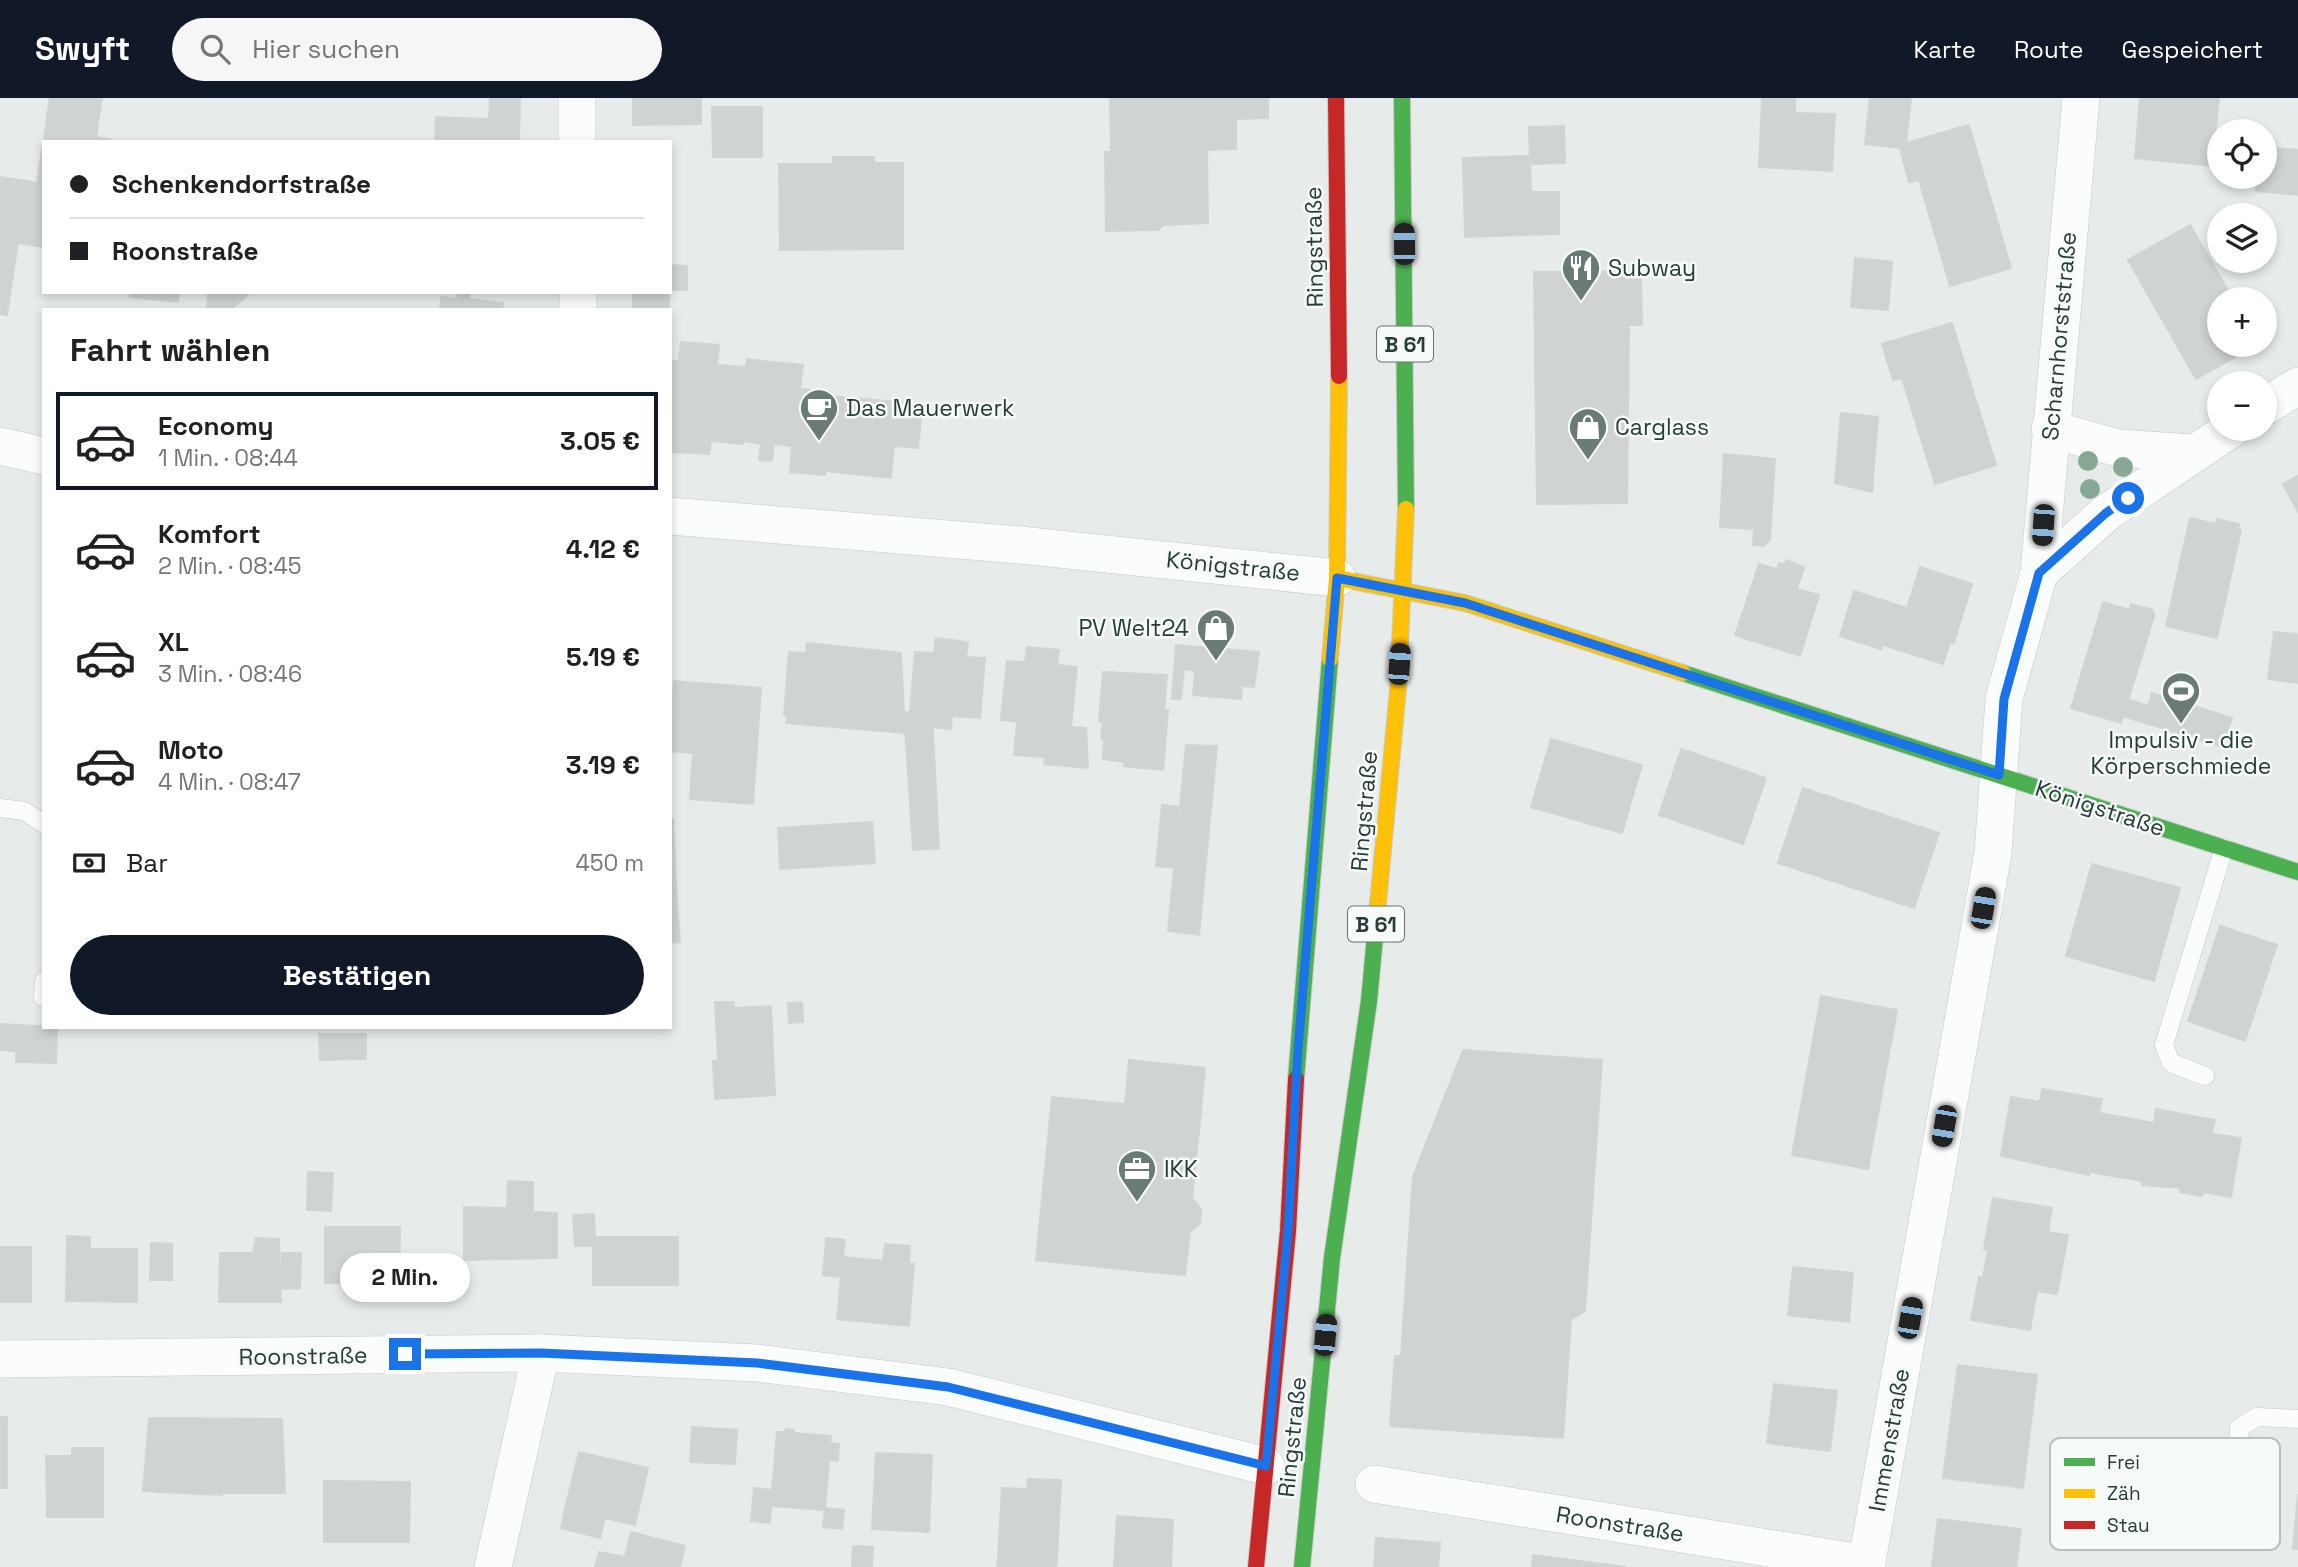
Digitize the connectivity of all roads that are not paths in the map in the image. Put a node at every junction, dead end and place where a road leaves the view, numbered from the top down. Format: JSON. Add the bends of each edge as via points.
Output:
{"nodes":[{"id":1,"x":577,"y":98,"type":"edge"},
{"id":2,"x":1336,"y":98,"type":"edge"},
{"id":3,"x":1402,"y":98,"type":"edge"},
{"id":4,"x":2081,"y":98,"type":"edge"},
{"id":5,"x":577,"y":140,"type":"edge"},
{"id":6,"x":2298,"y":386,"type":"edge"},
{"id":7,"x":2277,"y":399,"type":"edge"},
{"id":8,"x":2050,"y":429,"type":"junction"},
{"id":9,"x":2212,"y":441,"type":"edge"},
{"id":10,"x":0,"y":446,"type":"edge"},
{"id":11,"x":2193,"y":453,"type":"junction"},
{"id":12,"x":42,"y":456,"type":"edge"},
{"id":13,"x":672,"y":516,"type":"edge"},
{"id":14,"x":2039,"y":573,"type":"junction"},
{"id":15,"x":1337,"y":578,"type":"junction"},
{"id":16,"x":1405,"y":589,"type":"junction"},
{"id":17,"x":1999,"y":775,"type":"junction"},
{"id":18,"x":0,"y":808,"type":"edge"},
{"id":19,"x":42,"y":823,"type":"edge"},
{"id":20,"x":2224,"y":848,"type":"junction"},
{"id":21,"x":2298,"y":872,"type":"edge"},
{"id":22,"x":2205,"y":1076,"type":"dead end"},
{"id":23,"x":541,"y":1353,"type":"junction"},
{"id":24,"x":0,"y":1359,"type":"edge"},
{"id":25,"x":2298,"y":1419,"type":"edge"},
{"id":26,"x":2239,"y":1438,"type":"edge"},
{"id":27,"x":1266,"y":1466,"type":"junction"},
{"id":28,"x":1374,"y":1484,"type":"dead end"},
{"id":29,"x":1866,"y":1565,"type":"edge"},
{"id":30,"x":493,"y":1567,"type":"edge"},
{"id":31,"x":1256,"y":1567,"type":"edge"},
{"id":32,"x":1302,"y":1567,"type":"edge"}],
"edges":[{"from":1,"to":5,"type":"street"},
{"from":2,"to":15,"type":"main road","name":"Ringstraße"},
{"from":3,"to":16,"type":"main road","name":"Ringstraße","number":"B 61"},
{"from":4,"to":8,"type":"street","name":"Scharnhorststraße"},
{"from":6,"to":7,"type":"street"},
{"from":8,"to":11,"type":"street","via":[[2118,448]]},
{"from":8,"to":14,"type":"street","name":"Scharnhorststraße"},
{"from":9,"to":11,"type":"street"},
{"from":10,"to":12,"type":"street"},
{"from":11,"to":14,"type":"street","via":[[2106,513]]},
{"from":13,"to":15,"type":"street","name":"Königstraße"},
{"from":14,"to":17,"type":"street","name":"Scharnhorststraße","via":[[2004,699]]},
{"from":15,"to":16,"type":"main road","name":"Königstraße"},
{"from":15,"to":27,"type":"main road","name":"Ringstraße"},
{"from":16,"to":17,"type":"main road","name":"Königstraße","via":[[1465,603]]},
{"from":16,"to":32,"type":"main road","name":"Ringstraße","number":"B 61","via":[[1368,1001],[1334,1245]]},
{"from":17,"to":20,"type":"main road","name":"Königstraße"},
{"from":17,"to":29,"type":"street","name":"Immenstraße","via":[[1993,853]]},
{"from":18,"to":19,"type":"lane","via":[[24,811]]},
{"from":20,"to":21,"type":"main road","name":"Königstraße"},
{"from":20,"to":22,"type":"lane","via":[[2164,1045],[2171,1063]]},
{"from":23,"to":24,"type":"street","name":"Roonstraße"},
{"from":23,"to":27,"type":"street","name":"Roonstraße","via":[[757,1363],[948,1387]]},
{"from":23,"to":30,"type":"street"},
{"from":25,"to":26,"type":"lane","via":[[2257,1417],[2239,1428]]},
{"from":27,"to":31,"type":"main road","name":"Ringstraße"},
{"from":28,"to":29,"type":"street","name":"Roonstraße"}]}
